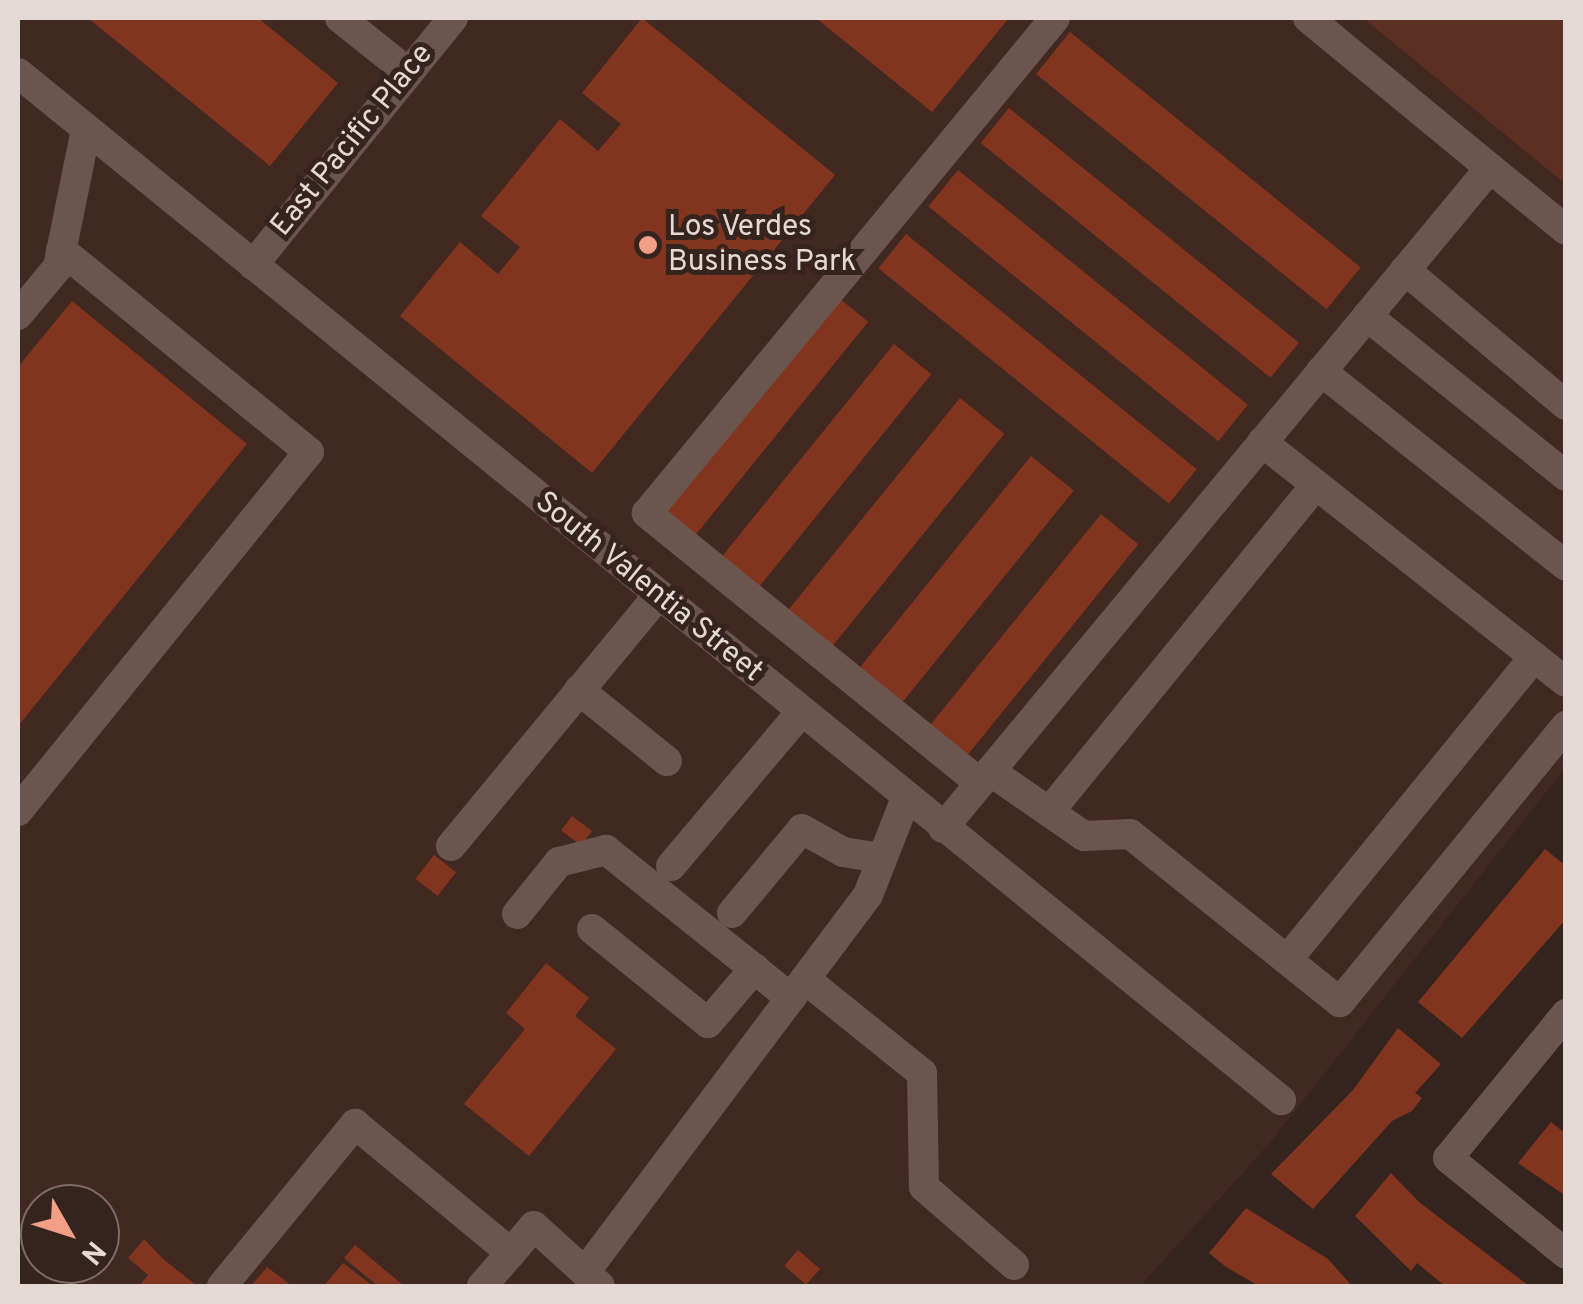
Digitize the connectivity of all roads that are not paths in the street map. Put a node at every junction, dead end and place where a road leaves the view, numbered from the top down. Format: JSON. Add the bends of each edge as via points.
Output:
{"nodes":[{"id":1,"x":340,"y":18,"type":"edge"},
{"id":2,"x":453,"y":18,"type":"edge"},
{"id":3,"x":1055,"y":18,"type":"edge"},
{"id":4,"x":1308,"y":18,"type":"edge"},
{"id":5,"x":408,"y":73,"type":"junction"},
{"id":6,"x":18,"y":74,"type":"edge"},
{"id":7,"x":86,"y":129,"type":"junction"},
{"id":8,"x":1490,"y":168,"type":"junction"},
{"id":9,"x":1566,"y":230,"type":"edge"},
{"id":10,"x":62,"y":250,"type":"junction"},
{"id":11,"x":253,"y":265,"type":"junction"},
{"id":12,"x":1404,"y":270,"type":"junction"},
{"id":13,"x":18,"y":315,"type":"edge"},
{"id":14,"x":1367,"y":316,"type":"junction"},
{"id":15,"x":1321,"y":371,"type":"junction"},
{"id":16,"x":1566,"y":405,"type":"edge"},
{"id":17,"x":1262,"y":442,"type":"junction"},
{"id":18,"x":1566,"y":476,"type":"edge"},
{"id":19,"x":1316,"y":485,"type":"junction"},
{"id":20,"x":1566,"y":566,"type":"edge"},
{"id":21,"x":658,"y":596,"type":"junction"},
{"id":22,"x":1534,"y":657,"type":"junction"},
{"id":23,"x":1566,"y":682,"type":"edge"},
{"id":24,"x":579,"y":690,"type":"junction"},
{"id":25,"x":801,"y":712,"type":"junction"},
{"id":26,"x":1566,"y":726,"type":"edge"},
{"id":27,"x":667,"y":761,"type":"dead end"},
{"id":28,"x":985,"y":777,"type":"junction"},
{"id":29,"x":906,"y":798,"type":"junction"},
{"id":30,"x":18,"y":811,"type":"edge"},
{"id":31,"x":1050,"y":812,"type":"junction"},
{"id":32,"x":942,"y":828,"type":"junction"},
{"id":33,"x":450,"y":846,"type":"dead end"},
{"id":34,"x":882,"y":858,"type":"junction"},
{"id":35,"x":671,"y":866,"type":"dead end"},
{"id":36,"x":732,"y":913,"type":"dead end"},
{"id":37,"x":517,"y":914,"type":"dead end"},
{"id":38,"x":592,"y":929,"type":"dead end"},
{"id":39,"x":1287,"y":960,"type":"junction"},
{"id":40,"x":756,"y":968,"type":"junction"},
{"id":41,"x":798,"y":989,"type":"junction"},
{"id":42,"x":1566,"y":1014,"type":"edge"},
{"id":43,"x":1281,"y":1100,"type":"dead end"},
{"id":44,"x":511,"y":1253,"type":"junction"},
{"id":45,"x":1566,"y":1254,"type":"edge"},
{"id":46,"x":1014,"y":1265,"type":"dead end"},
{"id":47,"x":594,"y":1277,"type":"edge"},
{"id":48,"x":222,"y":1286,"type":"edge"},
{"id":49,"x":482,"y":1286,"type":"edge"}],
"edges":[{"from":1,"to":5,"type":"street"},
{"from":2,"to":5,"type":"street","name":"East Pacific Place"},
{"from":3,"to":28,"type":"street","via":[[647,512]]},
{"from":4,"to":8,"type":"street"},
{"from":5,"to":11,"type":"street","name":"East Pacific Place"},
{"from":6,"to":7,"type":"street","name":"South Valentia Street"},
{"from":7,"to":10,"type":"street"},
{"from":7,"to":11,"type":"street","name":"South Valentia Street"},
{"from":8,"to":9,"type":"street"},
{"from":8,"to":12,"type":"street"},
{"from":10,"to":13,"type":"street"},
{"from":10,"to":30,"type":"street","via":[[308,452]]},
{"from":11,"to":21,"type":"street","name":"South Valentia Street"},
{"from":12,"to":14,"type":"street"},
{"from":12,"to":16,"type":"street"},
{"from":14,"to":15,"type":"street"},
{"from":14,"to":18,"type":"street"},
{"from":15,"to":17,"type":"street"},
{"from":15,"to":20,"type":"street"},
{"from":17,"to":19,"type":"street"},
{"from":17,"to":28,"type":"street"},
{"from":19,"to":22,"type":"street"},
{"from":19,"to":31,"type":"street"},
{"from":21,"to":24,"type":"street"},
{"from":21,"to":25,"type":"street","name":"South Valentia Street"},
{"from":22,"to":23,"type":"street"},
{"from":22,"to":39,"type":"street"},
{"from":24,"to":27,"type":"street"},
{"from":24,"to":33,"type":"street"},
{"from":25,"to":29,"type":"street","name":"South Valentia Street"},
{"from":25,"to":35,"type":"street"},
{"from":26,"to":39,"type":"street","via":[[1340,1002]]},
{"from":28,"to":31,"type":"street"},
{"from":28,"to":32,"type":"street"},
{"from":29,"to":32,"type":"street","name":"South Valentia Street"},
{"from":29,"to":34,"type":"street"},
{"from":31,"to":39,"type":"street","via":[[1084,836],[1130,834]]},
{"from":32,"to":43,"type":"street","name":"South Valentia Street"},
{"from":34,"to":36,"type":"street","via":[[843,852],[802,829]]},
{"from":34,"to":41,"type":"street","via":[[868,894]]},
{"from":37,"to":40,"type":"street","via":[[559,862],[606,850]]},
{"from":38,"to":40,"type":"street","via":[[708,1024]]},
{"from":40,"to":41,"type":"street"},
{"from":41,"to":46,"type":"street","via":[[922,1073],[924,1188]]},
{"from":41,"to":47,"type":"street"},
{"from":42,"to":45,"type":"street","via":[[1448,1158]]},
{"from":44,"to":47,"type":"street","via":[[534,1226]]},
{"from":44,"to":48,"type":"street","via":[[354,1124]]},
{"from":44,"to":49,"type":"street"}]}
